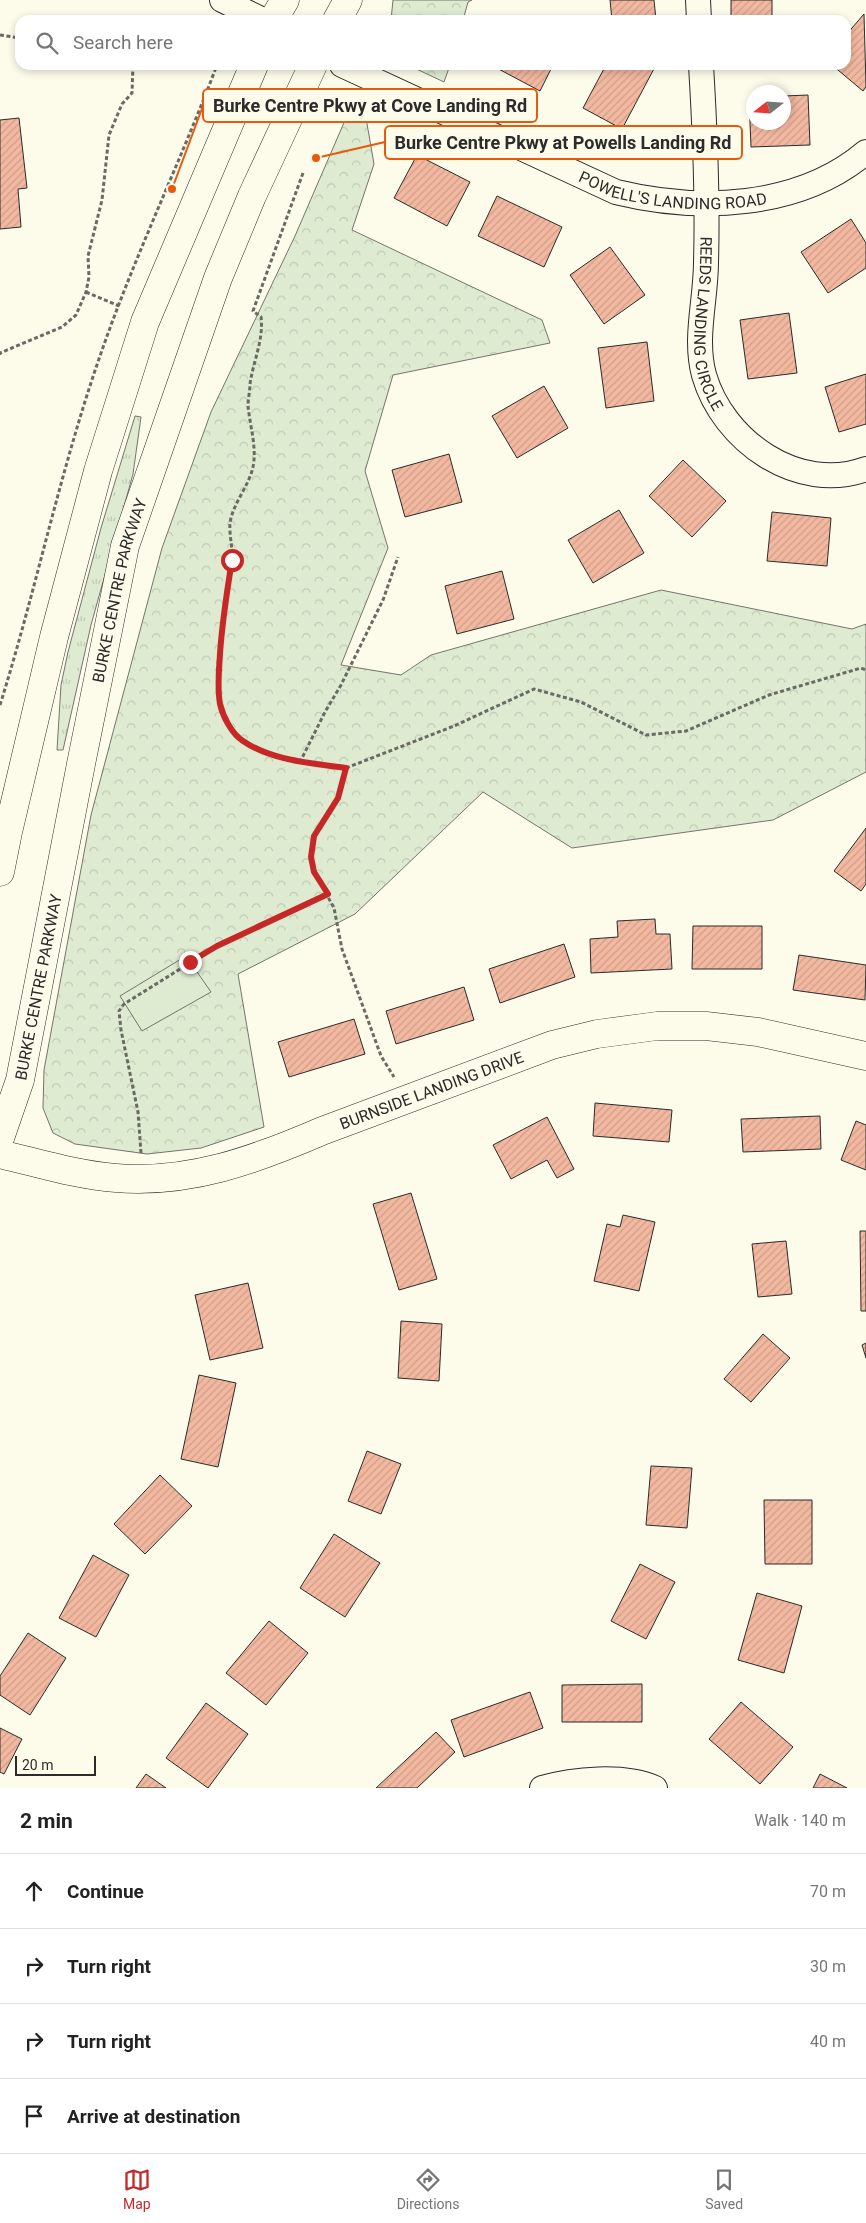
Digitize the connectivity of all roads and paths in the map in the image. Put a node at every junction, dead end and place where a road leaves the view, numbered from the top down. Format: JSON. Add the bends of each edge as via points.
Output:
{"nodes":[{"id":1,"x":222,"y":0,"type":"edge"},
{"id":2,"x":285,"y":0,"type":"edge"},
{"id":3,"x":348,"y":0,"type":"edge"},
{"id":4,"x":698,"y":0,"type":"edge"},
{"id":5,"x":253,"y":15,"type":"edge"},
{"id":6,"x":276,"y":15,"type":"edge"},
{"id":7,"x":340,"y":15,"type":"edge"},
{"id":8,"x":699,"y":15,"type":"edge"},
{"id":9,"x":0,"y":35,"type":"edge"},
{"id":10,"x":15,"y":37,"type":"edge"},
{"id":11,"x":133,"y":70,"type":"edge"},
{"id":12,"x":252,"y":70,"type":"edge"},
{"id":13,"x":311,"y":70,"type":"edge"},
{"id":14,"x":353,"y":70,"type":"edge"},
{"id":15,"x":701,"y":70,"type":"edge"},
{"id":16,"x":866,"y":152,"type":"edge"},
{"id":17,"x":303,"y":172,"type":"dead end"},
{"id":18,"x":706,"y":203,"type":"junction"},
{"id":19,"x":86,"y":292,"type":"junction"},
{"id":20,"x":119,"y":306,"type":"dead end"},
{"id":21,"x":0,"y":355,"type":"edge"},
{"id":22,"x":866,"y":469,"type":"edge"},
{"id":23,"x":398,"y":557,"type":"dead end"},
{"id":24,"x":866,"y":670,"type":"edge"},
{"id":25,"x":300,"y":762,"type":"junction"},
{"id":26,"x":346,"y":768,"type":"junction"},
{"id":27,"x":0,"y":872,"type":"edge"},
{"id":28,"x":328,"y":894,"type":"junction"},
{"id":29,"x":866,"y":1056,"type":"edge"},
{"id":30,"x":395,"y":1078,"type":"dead end"},
{"id":31,"x":0,"y":1138,"type":"edge"},
{"id":32,"x":0,"y":1154,"type":"edge"},
{"id":33,"x":141,"y":1155,"type":"dead end"},
{"id":34,"x":542,"y":1788,"type":"edge"},
{"id":35,"x":655,"y":1788,"type":"edge"}],
"edges":[{"from":1,"to":5,"type":"street"},
{"from":2,"to":6,"type":"main road"},
{"from":3,"to":7,"type":"main road"},
{"from":4,"to":8,"type":"street"},
{"from":9,"to":10,"type":"path"},
{"from":11,"to":19,"type":"path","via":[[132,93],[122,104],[109,135],[102,200],[88,256]]},
{"from":12,"to":27,"type":"main road","via":[[145,322],[101,461],[54,637]]},
{"from":13,"to":31,"type":"main road","name":"BURKE CENTRE PARKWAY","via":[[218,278],[126,546],[20,1080]]},
{"from":14,"to":18,"type":"street","name":"POWELL'S LANDING ROAD","via":[[616,192],[651,200]]},
{"from":15,"to":18,"type":"street","name":"REEDS LANDING CIRCLE"},
{"from":16,"to":18,"type":"street","name":"POWELL'S LANDING ROAD","via":[[813,184],[773,198]]},
{"from":17,"to":25,"type":"path","via":[[253,311],[260,317],[262,328],[248,404],[253,466],[230,523],[232,560],[224,608],[218,684],[220,705],[228,725],[242,740],[259,750]]},
{"from":18,"to":22,"type":"street","name":"REEDS LANDING CIRCLE","via":[[700,351],[704,375],[717,406],[730,426],[755,449],[787,467],[814,474],[837,475]]},
{"from":19,"to":20,"type":"path"},
{"from":19,"to":21,"type":"path","via":[[76,315],[62,327]]},
{"from":23,"to":25,"type":"path","via":[[379,608]]},
{"from":24,"to":26,"type":"path","via":[[861,668],[769,695],[686,731],[646,735],[581,702],[534,689],[454,726]]},
{"from":25,"to":26,"type":"path"},
{"from":26,"to":28,"type":"path","via":[[338,798],[314,836],[311,857],[314,872]]},
{"from":28,"to":30,"type":"path","via":[[342,949],[380,1056]]},
{"from":28,"to":33,"type":"path","via":[[217,946],[124,1004],[119,1011],[121,1030],[138,1112]]},
{"from":29,"to":32,"type":"main road","name":"BURNSIDE LANDING DRIVE","via":[[758,1032],[706,1026],[657,1026],[597,1034],[552,1045],[285,1147],[198,1175],[115,1178]]},
{"from":34,"to":35,"type":"street","via":[[582,1780],[615,1780]]}]}
